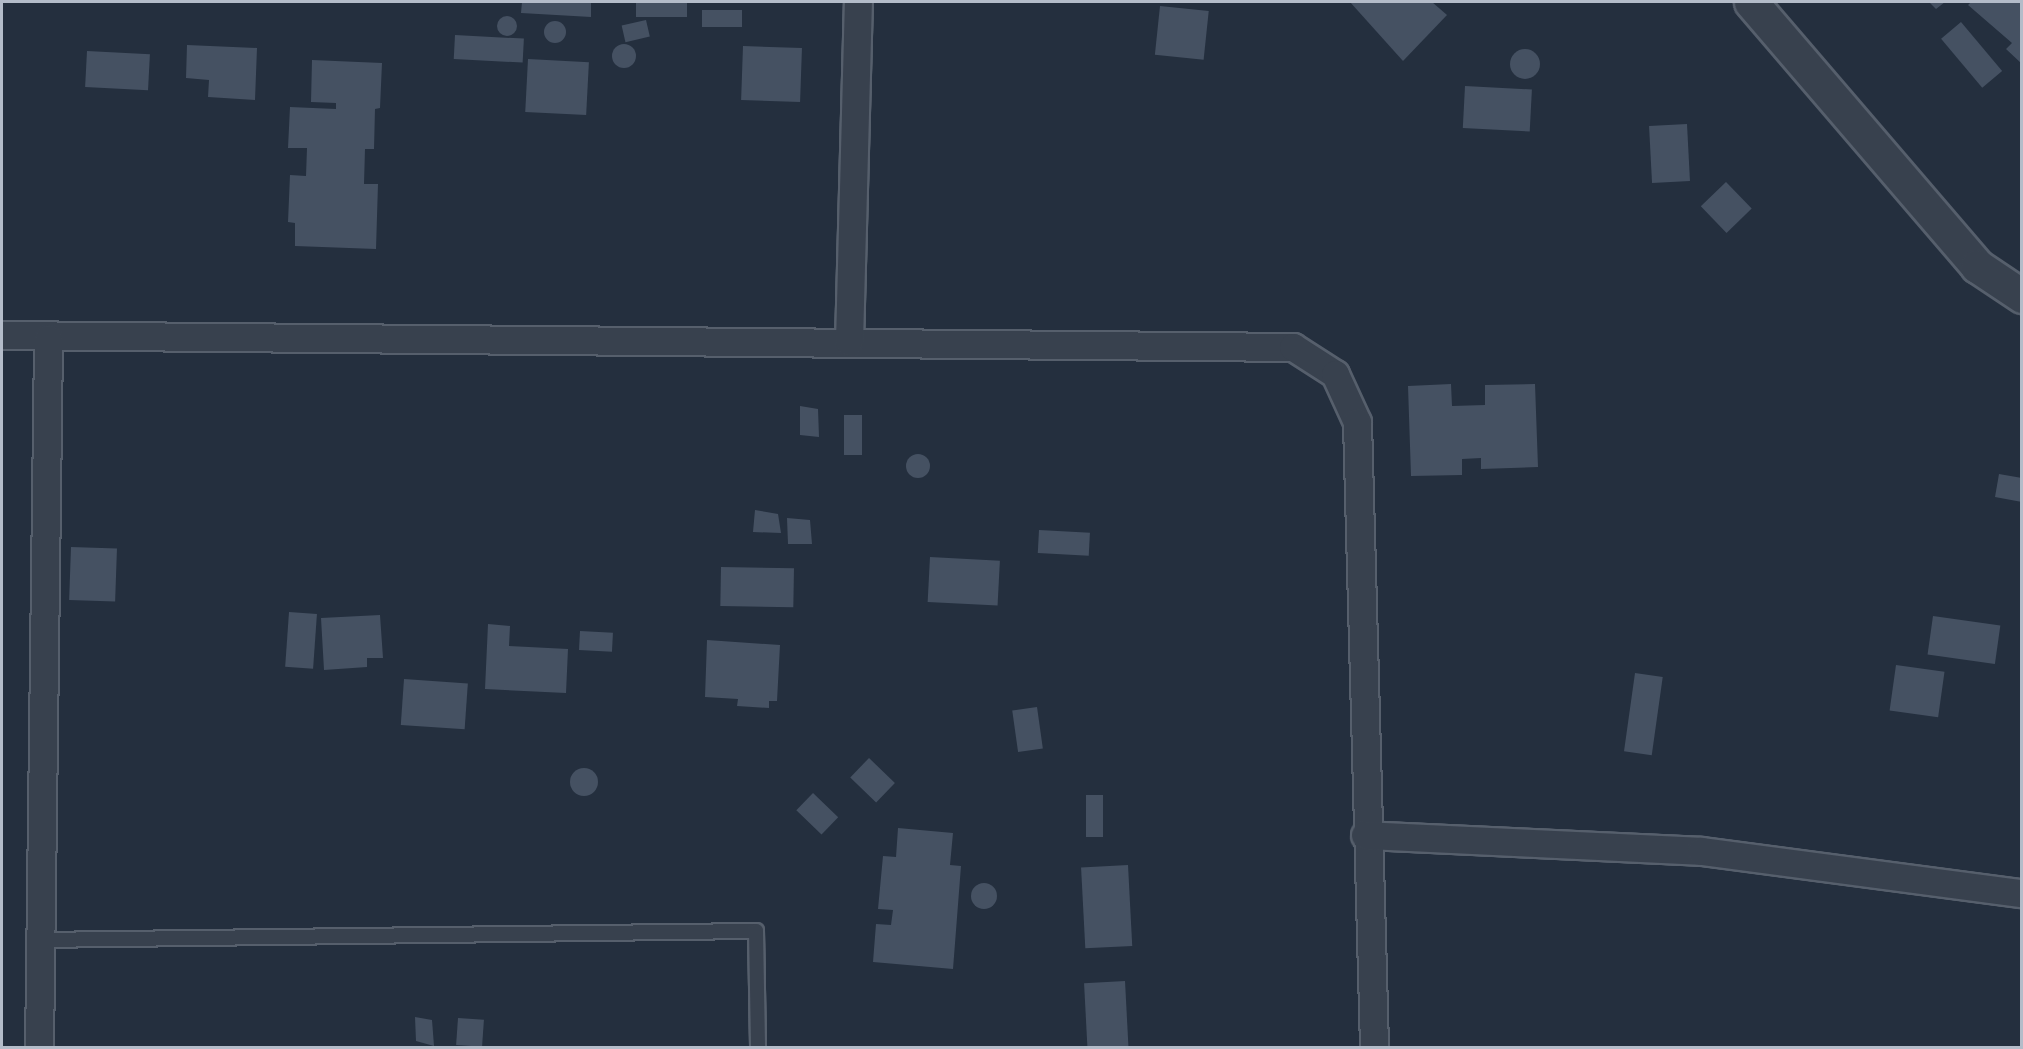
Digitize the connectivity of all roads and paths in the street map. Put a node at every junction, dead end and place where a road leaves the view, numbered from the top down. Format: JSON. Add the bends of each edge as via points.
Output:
{"nodes":[{"id":1,"x":858,"y":2,"type":"edge"},
{"id":2,"x":1751,"y":2,"type":"edge"},
{"id":3,"x":2022,"y":296,"type":"edge"},
{"id":4,"x":2,"y":335,"type":"edge"},
{"id":5,"x":48,"y":338,"type":"junction"},
{"id":6,"x":849,"y":342,"type":"junction"},
{"id":7,"x":1365,"y":835,"type":"junction"},
{"id":8,"x":2022,"y":893,"type":"edge"},
{"id":9,"x":38,"y":940,"type":"junction"},
{"id":10,"x":39,"y":1047,"type":"edge"},
{"id":11,"x":758,"y":1047,"type":"edge"},
{"id":12,"x":1374,"y":1047,"type":"edge"}],
"edges":[{"from":1,"to":6,"type":"street"},
{"from":2,"to":3,"type":"street","via":[[1977,266]]},
{"from":4,"to":5,"type":"street"},
{"from":5,"to":6,"type":"street"},
{"from":5,"to":9,"type":"street"},
{"from":6,"to":7,"type":"street","via":[[1293,347],[1335,375],[1357,422]]},
{"from":7,"to":8,"type":"street","via":[[1701,850]]},
{"from":7,"to":12,"type":"street"},
{"from":9,"to":10,"type":"street"},
{"from":9,"to":11,"type":"lane","via":[[756,931]]}]}
